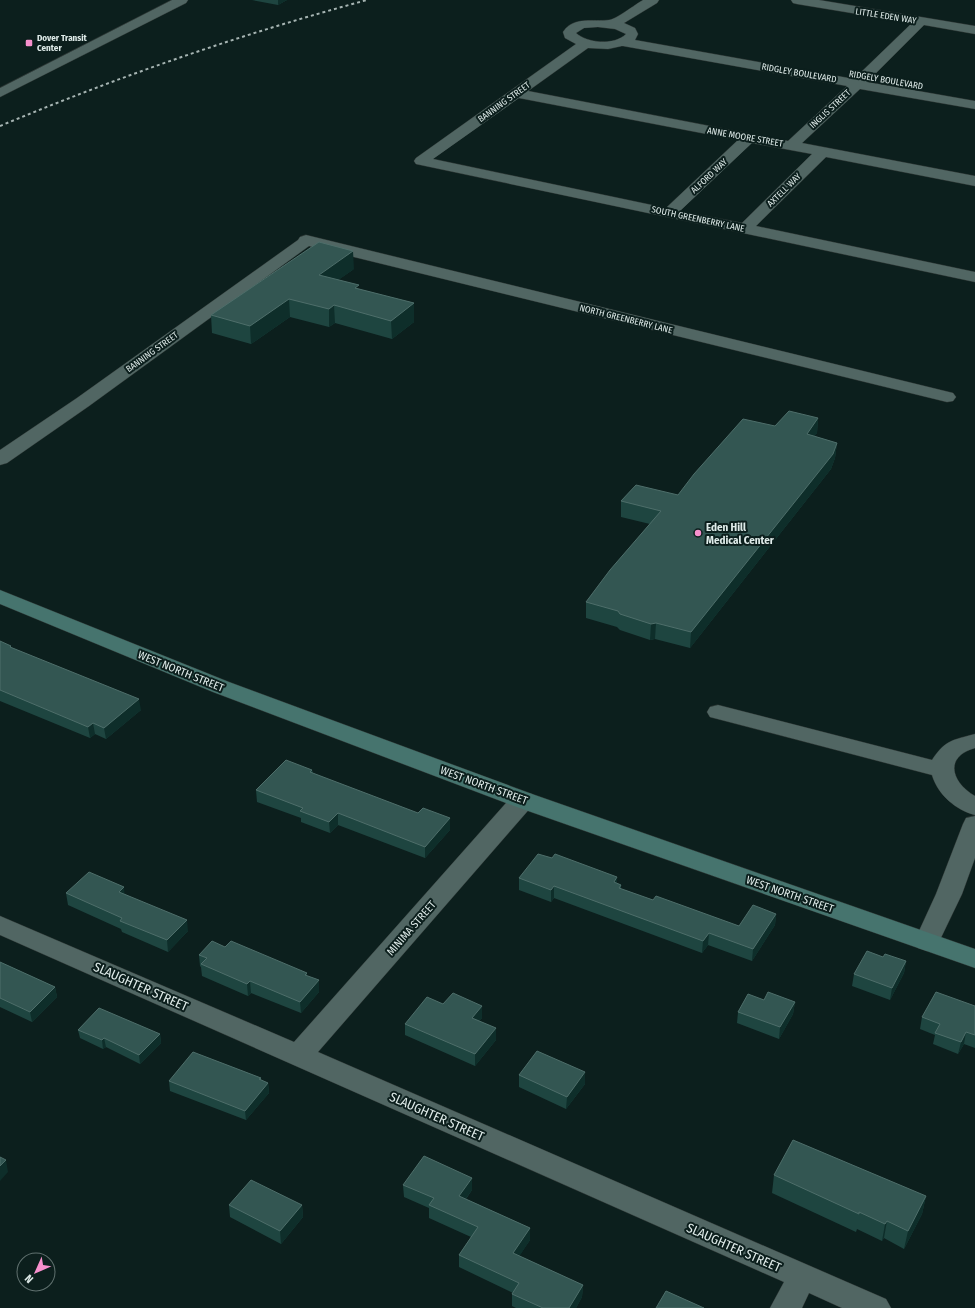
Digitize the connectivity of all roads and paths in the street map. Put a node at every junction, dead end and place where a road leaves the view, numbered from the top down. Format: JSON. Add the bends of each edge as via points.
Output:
{"nodes":[{"id":1,"x":182,"y":0,"type":"edge"},
{"id":2,"x":653,"y":0,"type":"edge"},
{"id":3,"x":797,"y":0,"type":"edge"},
{"id":4,"x":920,"y":21,"type":"junction"},
{"id":5,"x":613,"y":24,"type":"junction"},
{"id":6,"x":975,"y":30,"type":"edge"},
{"id":7,"x":627,"y":38,"type":"junction"},
{"id":8,"x":586,"y":43,"type":"junction"},
{"id":9,"x":861,"y":80,"type":"junction"},
{"id":10,"x":0,"y":93,"type":"edge"},
{"id":11,"x":516,"y":93,"type":"junction"},
{"id":12,"x":975,"y":96,"type":"edge"},
{"id":13,"x":975,"y":105,"type":"edge"},
{"id":14,"x":749,"y":138,"type":"junction"},
{"id":15,"x":791,"y":146,"type":"junction"},
{"id":16,"x":822,"y":152,"type":"junction"},
{"id":17,"x":421,"y":161,"type":"joint"},
{"id":18,"x":975,"y":180,"type":"edge"},
{"id":19,"x":669,"y":213,"type":"junction"},
{"id":20,"x":745,"y":229,"type":"junction"},
{"id":21,"x":304,"y":242,"type":"joint"},
{"id":22,"x":975,"y":277,"type":"edge"},
{"id":23,"x":947,"y":397,"type":"dead end"},
{"id":24,"x":0,"y":459,"type":"edge"},
{"id":25,"x":0,"y":596,"type":"edge"},
{"id":26,"x":718,"y":712,"type":"dead end"},
{"id":27,"x":975,"y":741,"type":"edge"},
{"id":28,"x":942,"y":770,"type":"junction"},
{"id":29,"x":523,"y":800,"type":"junction"},
{"id":30,"x":975,"y":807,"type":"edge"},
{"id":31,"x":975,"y":824,"type":"edge"},
{"id":32,"x":0,"y":925,"type":"edge"},
{"id":33,"x":927,"y":942,"type":"junction"},
{"id":34,"x":975,"y":958,"type":"edge"},
{"id":35,"x":299,"y":1056,"type":"junction"},
{"id":36,"x":802,"y":1277,"type":"junction"},
{"id":37,"x":786,"y":1308,"type":"edge"},
{"id":38,"x":874,"y":1308,"type":"edge"}],
"edges":[{"from":1,"to":10,"type":"street"},
{"from":2,"to":5,"type":"street"},
{"from":3,"to":4,"type":"street","name":"LITTLE EDEN WAY"},
{"from":4,"to":6,"type":"street","name":"LITTLE EDEN WAY"},
{"from":4,"to":9,"type":"street","name":"INGLIS STREET"},
{"from":5,"to":7,"type":"street","via":[[630,31]]},
{"from":5,"to":8,"type":"street","via":[[588,24],[572,28],[569,32],[573,39]]},
{"from":7,"to":8,"type":"street","via":[[608,44]]},
{"from":7,"to":9,"type":"street","name":"RIDGLEY BOULEVARD"},
{"from":8,"to":11,"type":"street","name":"BANNING STREET"},
{"from":9,"to":12,"type":"street","name":"RIDGELY BOULEVARD"},
{"from":9,"to":13,"type":"street","name":"RIDGLEY BOULEVARD"},
{"from":9,"to":15,"type":"street","name":"INGLIS STREET"},
{"from":11,"to":14,"type":"street","name":"ANNE MOORE STREET"},
{"from":11,"to":17,"type":"street","name":"BANNING STREET"},
{"from":14,"to":15,"type":"street","name":"ANNE MOORE STREET"},
{"from":14,"to":19,"type":"street","name":"ALFORD WAY"},
{"from":15,"to":16,"type":"street","name":"ANNE MOORE STREET"},
{"from":16,"to":18,"type":"street","name":"ANNE MOORE STREET"},
{"from":16,"to":20,"type":"street","name":"AXTELL WAY"},
{"from":17,"to":19,"type":"street","name":"SOUTH GREENBERRY LANE"},
{"from":19,"to":20,"type":"street","name":"SOUTH GREENBERRY LANE"},
{"from":20,"to":22,"type":"street","name":"SOUTH GREENBERRY LANE"},
{"from":21,"to":23,"type":"street","name":"NORTH GREENBERRY LANE"},
{"from":21,"to":24,"type":"street","name":"BANNING STREET"},
{"from":25,"to":29,"type":"main road","name":"WEST NORTH STREET","via":[[221,687]]},
{"from":26,"to":28,"type":"street"},
{"from":27,"to":28,"type":"street","via":[[958,746],[949,753],[943,761]]},
{"from":28,"to":30,"type":"street","via":[[948,788]]},
{"from":29,"to":33,"type":"main road","name":"WEST NORTH STREET"},
{"from":29,"to":35,"type":"street","name":"MINIMA STREET"},
{"from":31,"to":33,"type":"street","via":[[949,894]]},
{"from":32,"to":35,"type":"street","name":"SLAUGHTER STREET"},
{"from":33,"to":34,"type":"main road","name":"WEST NORTH STREET"},
{"from":35,"to":36,"type":"street","name":"SLAUGHTER STREET"},
{"from":36,"to":37,"type":"street"},
{"from":36,"to":38,"type":"street","name":"SLAUGHTER STREET"}]}
